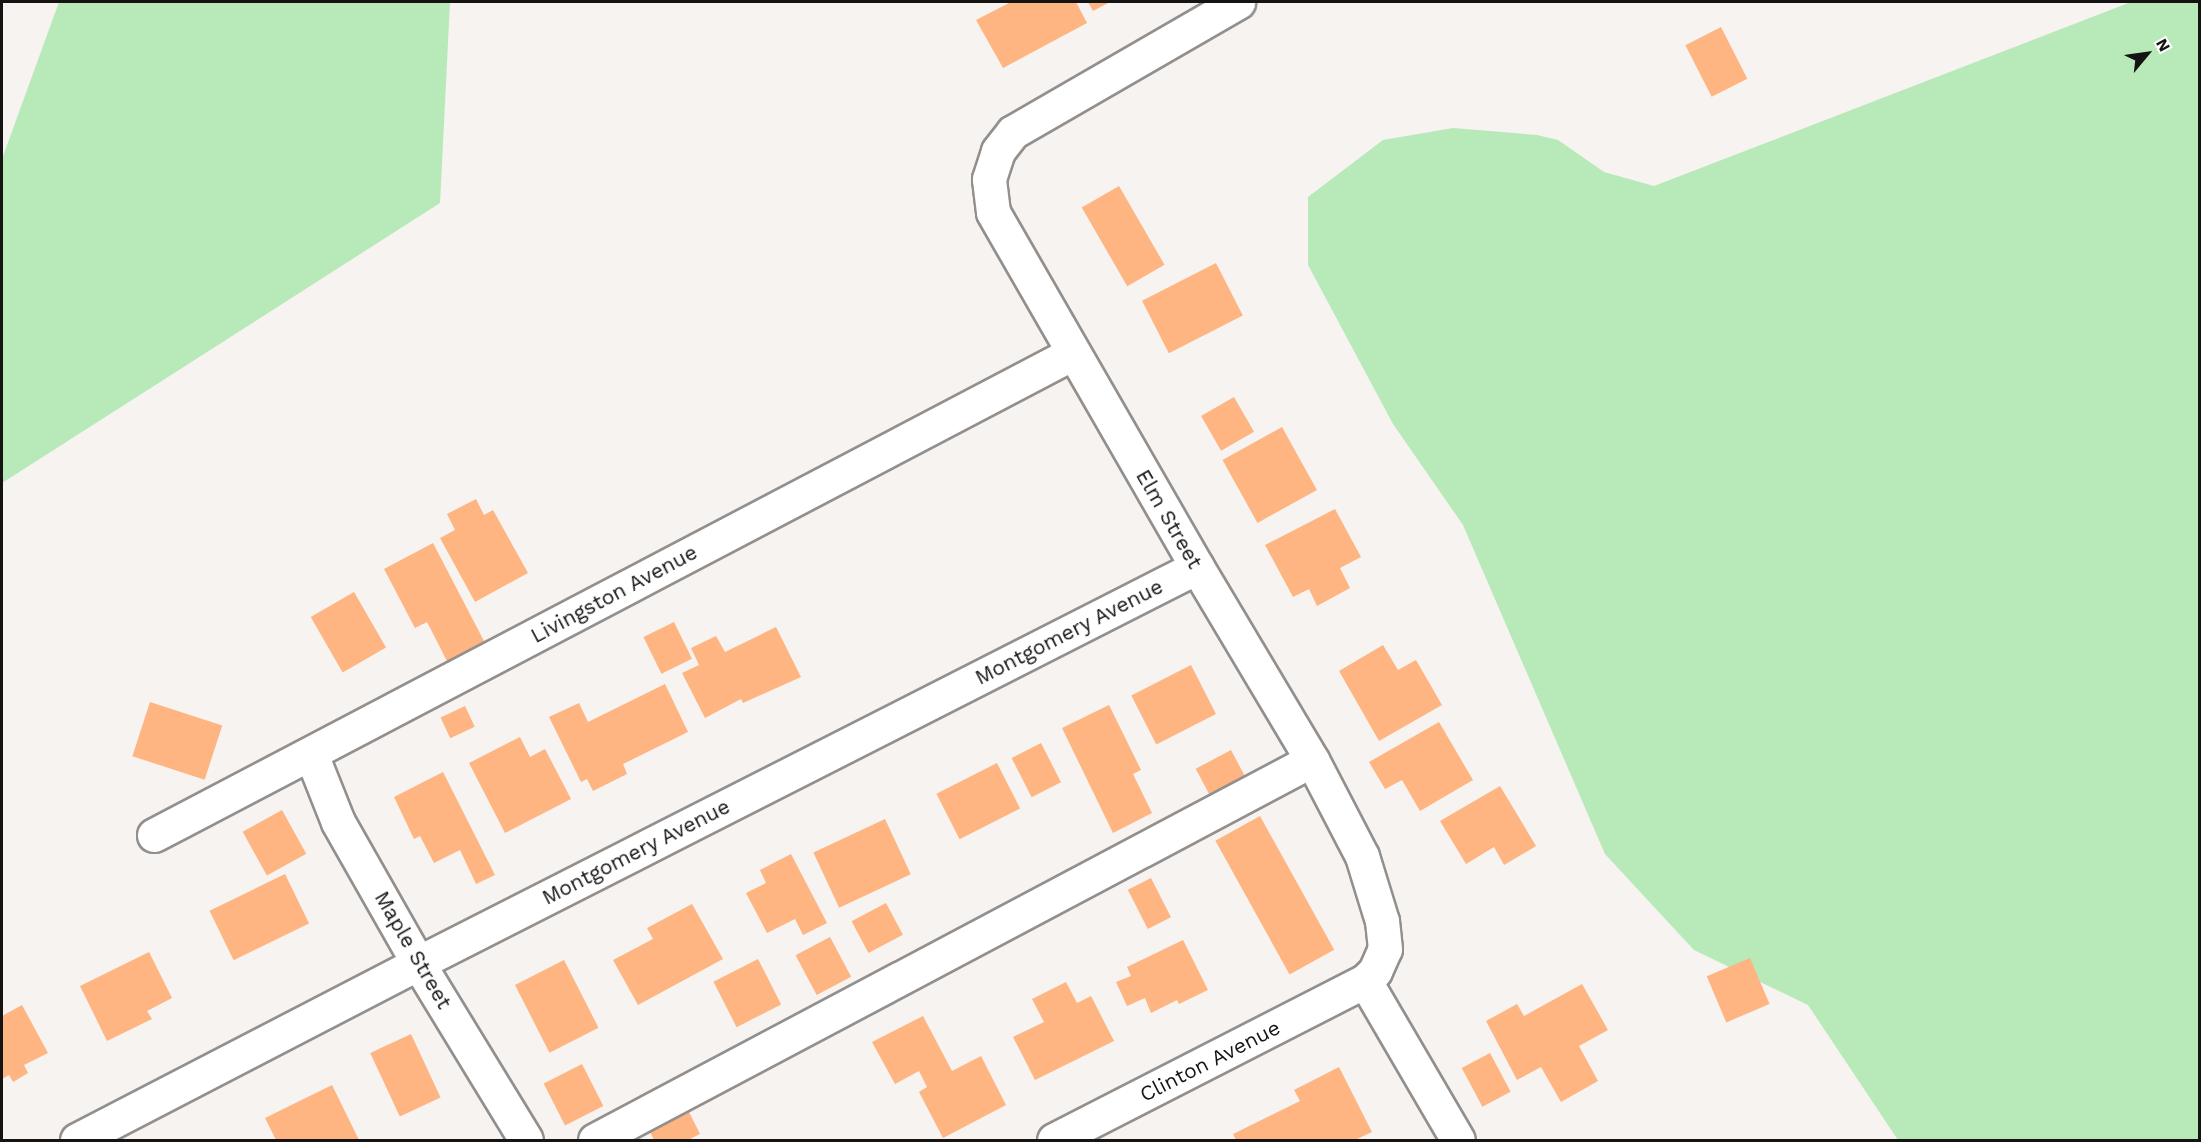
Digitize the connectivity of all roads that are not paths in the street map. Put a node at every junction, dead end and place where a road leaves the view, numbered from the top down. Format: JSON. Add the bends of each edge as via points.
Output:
{"nodes":[{"id":1,"x":1238,"y":2,"type":"edge"},
{"id":2,"x":1073,"y":353,"type":"junction"},
{"id":3,"x":1197,"y":567,"type":"junction"},
{"id":4,"x":311,"y":754,"type":"junction"},
{"id":5,"x":1312,"y":760,"type":"junction"},
{"id":6,"x":154,"y":835,"type":"dead end"},
{"id":7,"x":418,"y":963,"type":"junction"},
{"id":8,"x":1365,"y":981,"type":"junction"},
{"id":9,"x":77,"y":1140,"type":"edge"},
{"id":10,"x":526,"y":1140,"type":"edge"},
{"id":11,"x":595,"y":1140,"type":"edge"},
{"id":12,"x":1054,"y":1140,"type":"edge"},
{"id":13,"x":1458,"y":1140,"type":"edge"}],
"edges":[{"from":1,"to":2,"type":"street","name":"Elm Street","via":[[1013,132],[998,151],[989,179],[993,212]]},
{"from":2,"to":3,"type":"street","name":"Elm Street"},
{"from":2,"to":4,"type":"street","name":"Livingston Avenue"},
{"from":3,"to":5,"type":"street","name":"Elm Street"},
{"from":3,"to":7,"type":"street","name":"Montgomery Avenue"},
{"from":4,"to":6,"type":"street","name":"Livingston Avenue"},
{"from":4,"to":7,"type":"street","name":"Maple Street","via":[[338,822]]},
{"from":5,"to":8,"type":"street","name":"Elm Street","via":[[1362,856],[1382,921],[1383,955]]},
{"from":5,"to":11,"type":"street"},
{"from":7,"to":9,"type":"street","name":"Montgomery Avenue"},
{"from":7,"to":10,"type":"street","name":"Maple Street"},
{"from":8,"to":12,"type":"street","name":"Clinton Avenue"},
{"from":8,"to":13,"type":"street"}]}
